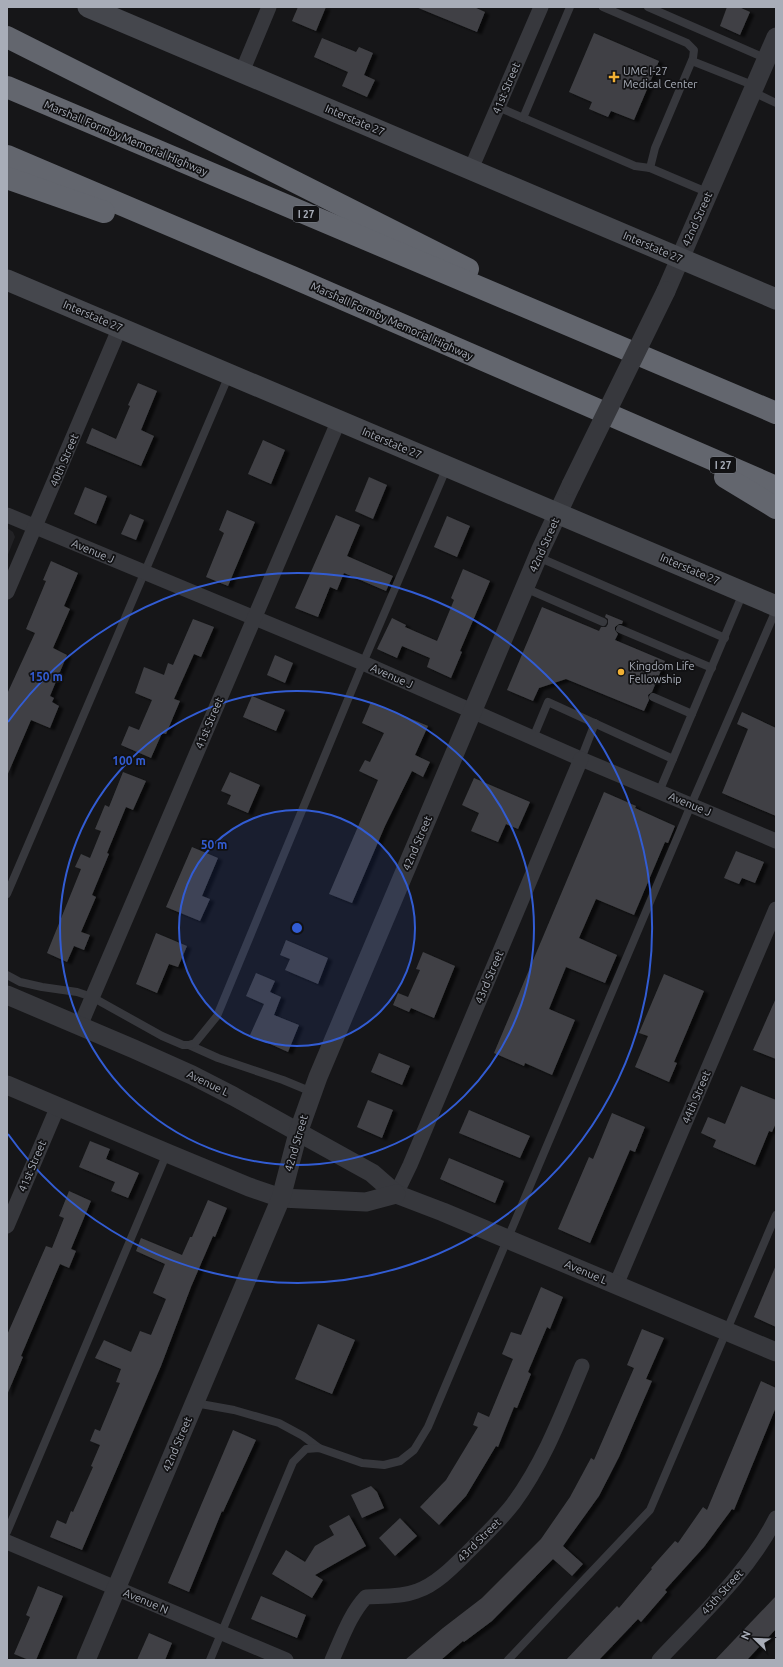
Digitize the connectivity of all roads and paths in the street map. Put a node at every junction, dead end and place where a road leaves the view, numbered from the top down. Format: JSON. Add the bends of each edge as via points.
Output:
{"nodes":[{"id":1,"x":88,"y":7,"type":"edge"},
{"id":2,"x":269,"y":7,"type":"edge"},
{"id":3,"x":541,"y":7,"type":"edge"},
{"id":4,"x":570,"y":7,"type":"edge"},
{"id":5,"x":603,"y":7,"type":"edge"},
{"id":6,"x":648,"y":7,"type":"edge"},
{"id":7,"x":660,"y":9,"type":"edge"},
{"id":8,"x":7,"y":37,"type":"edge"},
{"id":9,"x":776,"y":37,"type":"edge"},
{"id":10,"x":767,"y":59,"type":"junction"},
{"id":11,"x":692,"y":61,"type":"junction"},
{"id":12,"x":242,"y":72,"type":"junction"},
{"id":13,"x":7,"y":87,"type":"edge"},
{"id":14,"x":754,"y":89,"type":"junction"},
{"id":15,"x":776,"y":102,"type":"edge"},
{"id":16,"x":498,"y":107,"type":"junction"},
{"id":17,"x":523,"y":118,"type":"junction"},
{"id":18,"x":7,"y":156,"type":"edge"},
{"id":19,"x":650,"y":168,"type":"junction"},
{"id":20,"x":471,"y":169,"type":"junction"},
{"id":21,"x":7,"y":178,"type":"edge"},
{"id":22,"x":709,"y":194,"type":"junction"},
{"id":23,"x":680,"y":258,"type":"junction"},
{"id":24,"x":292,"y":277,"type":"junction"},
{"id":25,"x":7,"y":280,"type":"edge"},
{"id":26,"x":776,"y":299,"type":"edge"},
{"id":27,"x":120,"y":327,"type":"junction"},
{"id":28,"x":605,"y":341,"type":"junction"},
{"id":29,"x":230,"y":374,"type":"junction"},
{"id":30,"x":701,"y":381,"type":"junction"},
{"id":31,"x":776,"y":407,"type":"edge"},
{"id":32,"x":776,"y":413,"type":"edge"},
{"id":33,"x":339,"y":420,"type":"junction"},
{"id":34,"x":670,"y":442,"type":"junction"},
{"id":35,"x":447,"y":466,"type":"junction"},
{"id":36,"x":776,"y":487,"type":"edge"},
{"id":37,"x":776,"y":508,"type":"edge"},
{"id":38,"x":558,"y":513,"type":"junction"},
{"id":39,"x":7,"y":515,"type":"edge"},
{"id":40,"x":35,"y":527,"type":"junction"},
{"id":41,"x":538,"y":557,"type":"junction"},
{"id":42,"x":11,"y":572,"type":"edge"},
{"id":43,"x":144,"y":572,"type":"junction"},
{"id":44,"x":525,"y":588,"type":"junction"},
{"id":45,"x":7,"y":592,"type":"edge"},
{"id":46,"x":743,"y":592,"type":"junction"},
{"id":47,"x":776,"y":606,"type":"edge"},
{"id":48,"x":776,"y":610,"type":"edge"},
{"id":49,"x":254,"y":619,"type":"junction"},
{"id":50,"x":603,"y":622,"type":"dead end"},
{"id":51,"x":620,"y":629,"type":"dead end"},
{"id":52,"x":725,"y":638,"type":"junction"},
{"id":53,"x":363,"y":663,"type":"junction"},
{"id":54,"x":712,"y":668,"type":"junction"},
{"id":55,"x":653,"y":697,"type":"dead end"},
{"id":56,"x":472,"y":712,"type":"junction"},
{"id":57,"x":692,"y":714,"type":"junction"},
{"id":58,"x":595,"y":723,"type":"junction"},
{"id":59,"x":532,"y":738,"type":"junction"},
{"id":60,"x":581,"y":759,"type":"junction"},
{"id":61,"x":673,"y":759,"type":"junction"},
{"id":62,"x":659,"y":792,"type":"junction"},
{"id":63,"x":691,"y":805,"type":"junction"},
{"id":64,"x":776,"y":841,"type":"edge"},
{"id":65,"x":7,"y":894,"type":"edge"},
{"id":66,"x":776,"y":909,"type":"edge"},
{"id":67,"x":7,"y":975,"type":"edge"},
{"id":68,"x":7,"y":995,"type":"edge"},
{"id":69,"x":92,"y":997,"type":"junction"},
{"id":70,"x":80,"y":1026,"type":"junction"},
{"id":71,"x":189,"y":1045,"type":"junction"},
{"id":72,"x":7,"y":1084,"type":"edge"},
{"id":73,"x":312,"y":1092,"type":"junction"},
{"id":74,"x":58,"y":1106,"type":"junction"},
{"id":75,"x":298,"y":1133,"type":"junction"},
{"id":76,"x":167,"y":1153,"type":"junction"},
{"id":77,"x":396,"y":1194,"type":"junction"},
{"id":78,"x":281,"y":1198,"type":"junction"},
{"id":79,"x":776,"y":1216,"type":"edge"},
{"id":80,"x":7,"y":1226,"type":"edge"},
{"id":81,"x":508,"y":1239,"type":"junction"},
{"id":82,"x":616,"y":1285,"type":"junction"},
{"id":83,"x":727,"y":1331,"type":"junction"},
{"id":84,"x":776,"y":1352,"type":"edge"},
{"id":85,"x":582,"y":1366,"type":"dead end"},
{"id":86,"x":195,"y":1403,"type":"junction"},
{"id":87,"x":319,"y":1448,"type":"junction"},
{"id":88,"x":776,"y":1518,"type":"edge"},
{"id":89,"x":7,"y":1532,"type":"edge"},
{"id":90,"x":7,"y":1542,"type":"edge"},
{"id":91,"x":117,"y":1589,"type":"junction"},
{"id":92,"x":222,"y":1633,"type":"junction"},
{"id":93,"x":86,"y":1660,"type":"edge"},
{"id":94,"x":210,"y":1660,"type":"edge"},
{"id":95,"x":286,"y":1660,"type":"edge"},
{"id":96,"x":332,"y":1660,"type":"edge"},
{"id":97,"x":508,"y":1660,"type":"edge"},
{"id":98,"x":659,"y":1660,"type":"edge"}],
"edges":[{"from":1,"to":12,"type":"main road","name":"Interstate 27"},
{"from":2,"to":12,"type":"street"},
{"from":3,"to":16,"type":"street","name":"41st Street"},
{"from":4,"to":17,"type":"lane"},
{"from":5,"to":11,"type":"lane","via":[[688,43],[694,50]]},
{"from":6,"to":7,"type":"lane"},
{"from":7,"to":10,"type":"lane"},
{"from":8,"to":28,"type":"highway","via":[[436,252]]},
{"from":9,"to":10,"type":"street","name":"42nd Street"},
{"from":10,"to":14,"type":"street","name":"42nd Street"},
{"from":11,"to":14,"type":"lane"},
{"from":11,"to":19,"type":"lane","via":[[655,148]]},
{"from":12,"to":20,"type":"main road","name":"Interstate 27"},
{"from":13,"to":28,"type":"highway","name":"Marshall Formby Memorial Highway","number":"I 27"},
{"from":14,"to":15,"type":"lane"},
{"from":14,"to":22,"type":"street","name":"42nd Street"},
{"from":16,"to":17,"type":"lane"},
{"from":16,"to":20,"type":"street","name":"41st Street"},
{"from":17,"to":19,"type":"lane","via":[[635,166]]},
{"from":18,"to":24,"type":"highway","name":"Marshall Formby Memorial Highway","number":"I 27"},
{"from":19,"to":22,"type":"lane"},
{"from":20,"to":23,"type":"main road","name":"Interstate 27"},
{"from":21,"to":24,"type":"highway"},
{"from":22,"to":23,"type":"street","name":"42nd Street"},
{"from":23,"to":26,"type":"main road","name":"Interstate 27"},
{"from":23,"to":38,"type":"street","name":"42nd Street","bridge":true},
{"from":24,"to":34,"type":"highway","name":"Marshall Formby Memorial Highway","number":"I 27"},
{"from":25,"to":27,"type":"main road","name":"Interstate 27"},
{"from":27,"to":29,"type":"main road","name":"Interstate 27"},
{"from":27,"to":40,"type":"street","name":"40th Street"},
{"from":28,"to":30,"type":"highway","name":"Marshall Formby Memorial Highway","number":"I 27"},
{"from":29,"to":33,"type":"main road","name":"Interstate 27"},
{"from":29,"to":43,"type":"lane"},
{"from":30,"to":31,"type":"highway"},
{"from":30,"to":32,"type":"highway","name":"Marshall Formby Memorial Highway","number":"I 27"},
{"from":33,"to":35,"type":"main road","name":"Interstate 27"},
{"from":33,"to":49,"type":"street","name":"41st Street"},
{"from":34,"to":36,"type":"highway","name":"Marshall Formby Memorial Highway","number":"I 27"},
{"from":34,"to":37,"type":"highway"},
{"from":35,"to":38,"type":"main road","name":"Interstate 27"},
{"from":35,"to":53,"type":"lane"},
{"from":38,"to":41,"type":"street","name":"42nd Street"},
{"from":38,"to":46,"type":"main road","name":"Interstate 27"},
{"from":39,"to":40,"type":"street","name":"Avenue J"},
{"from":40,"to":42,"type":"street","name":"40th Street"},
{"from":40,"to":43,"type":"street","name":"Avenue J"},
{"from":41,"to":44,"type":"street","name":"42nd Street"},
{"from":41,"to":52,"type":"lane"},
{"from":42,"to":45,"type":"street","name":"40th Street"},
{"from":43,"to":49,"type":"street","name":"Avenue J"},
{"from":43,"to":65,"type":"lane"},
{"from":44,"to":50,"type":"lane"},
{"from":44,"to":56,"type":"street","name":"42nd Street"},
{"from":46,"to":47,"type":"main road","name":"Interstate 27"},
{"from":46,"to":52,"type":"lane"},
{"from":48,"to":63,"type":"lane"},
{"from":49,"to":53,"type":"street","name":"Avenue J"},
{"from":49,"to":69,"type":"street","name":"41st Street"},
{"from":51,"to":54,"type":"lane"},
{"from":52,"to":54,"type":"lane"},
{"from":53,"to":56,"type":"street","name":"Avenue J"},
{"from":53,"to":71,"type":"lane","via":[[217,1016],[195,1043]]},
{"from":54,"to":57,"type":"lane"},
{"from":55,"to":57,"type":"lane"},
{"from":56,"to":59,"type":"street","name":"Avenue J"},
{"from":56,"to":73,"type":"street","name":"42nd Street"},
{"from":57,"to":61,"type":"lane"},
{"from":58,"to":59,"type":"lane","via":[[548,702]]},
{"from":58,"to":60,"type":"lane"},
{"from":58,"to":61,"type":"lane"},
{"from":59,"to":60,"type":"street","name":"Avenue J"},
{"from":60,"to":62,"type":"street","name":"Avenue J"},
{"from":60,"to":77,"type":"street","name":"43rd Street"},
{"from":61,"to":62,"type":"lane"},
{"from":62,"to":63,"type":"street","name":"Avenue J"},
{"from":63,"to":64,"type":"street","name":"Avenue J"},
{"from":63,"to":81,"type":"lane"},
{"from":66,"to":82,"type":"street","name":"44th Street"},
{"from":67,"to":69,"type":"lane","via":[[20,982]]},
{"from":68,"to":70,"type":"street","name":"Avenue L"},
{"from":69,"to":70,"type":"street","name":"41st Street"},
{"from":69,"to":71,"type":"lane","via":[[162,1036]]},
{"from":70,"to":75,"type":"street","name":"Avenue L","via":[[192,1075]]},
{"from":71,"to":73,"type":"lane"},
{"from":72,"to":74,"type":"street"},
{"from":73,"to":75,"type":"street","name":"42nd Street"},
{"from":74,"to":76,"type":"street"},
{"from":74,"to":80,"type":"street","name":"41st Street"},
{"from":75,"to":77,"type":"street","name":"Avenue L","via":[[372,1173]]},
{"from":75,"to":78,"type":"street","name":"42nd Street"},
{"from":76,"to":78,"type":"street"},
{"from":76,"to":89,"type":"lane"},
{"from":77,"to":78,"type":"street","via":[[366,1202]]},
{"from":77,"to":81,"type":"street","name":"Avenue L"},
{"from":78,"to":86,"type":"street","name":"42nd Street"},
{"from":79,"to":83,"type":"lane"},
{"from":81,"to":82,"type":"street","name":"Avenue L"},
{"from":81,"to":87,"type":"lane","via":[[428,1427],[414,1450],[400,1461],[384,1465],[362,1463]]},
{"from":82,"to":83,"type":"street","name":"Avenue L"},
{"from":83,"to":84,"type":"street","name":"Avenue L"},
{"from":83,"to":97,"type":"lane","via":[[650,1510]]},
{"from":85,"to":96,"type":"street","name":"43rd Street","via":[[541,1459],[512,1504],[491,1529],[458,1562],[429,1585],[402,1595],[366,1597],[352,1616]]},
{"from":86,"to":87,"type":"lane","via":[[234,1410],[279,1423]]},
{"from":86,"to":91,"type":"street","name":"42nd Street"},
{"from":87,"to":92,"type":"lane","via":[[306,1449],[293,1462]]},
{"from":88,"to":98,"type":"street","name":"45th Street","via":[[739,1575]]},
{"from":90,"to":91,"type":"street","name":"Avenue N"},
{"from":91,"to":92,"type":"street","name":"Avenue N"},
{"from":91,"to":93,"type":"street","name":"42nd Street"},
{"from":92,"to":94,"type":"lane"},
{"from":92,"to":95,"type":"street","name":"Avenue N"}]}
